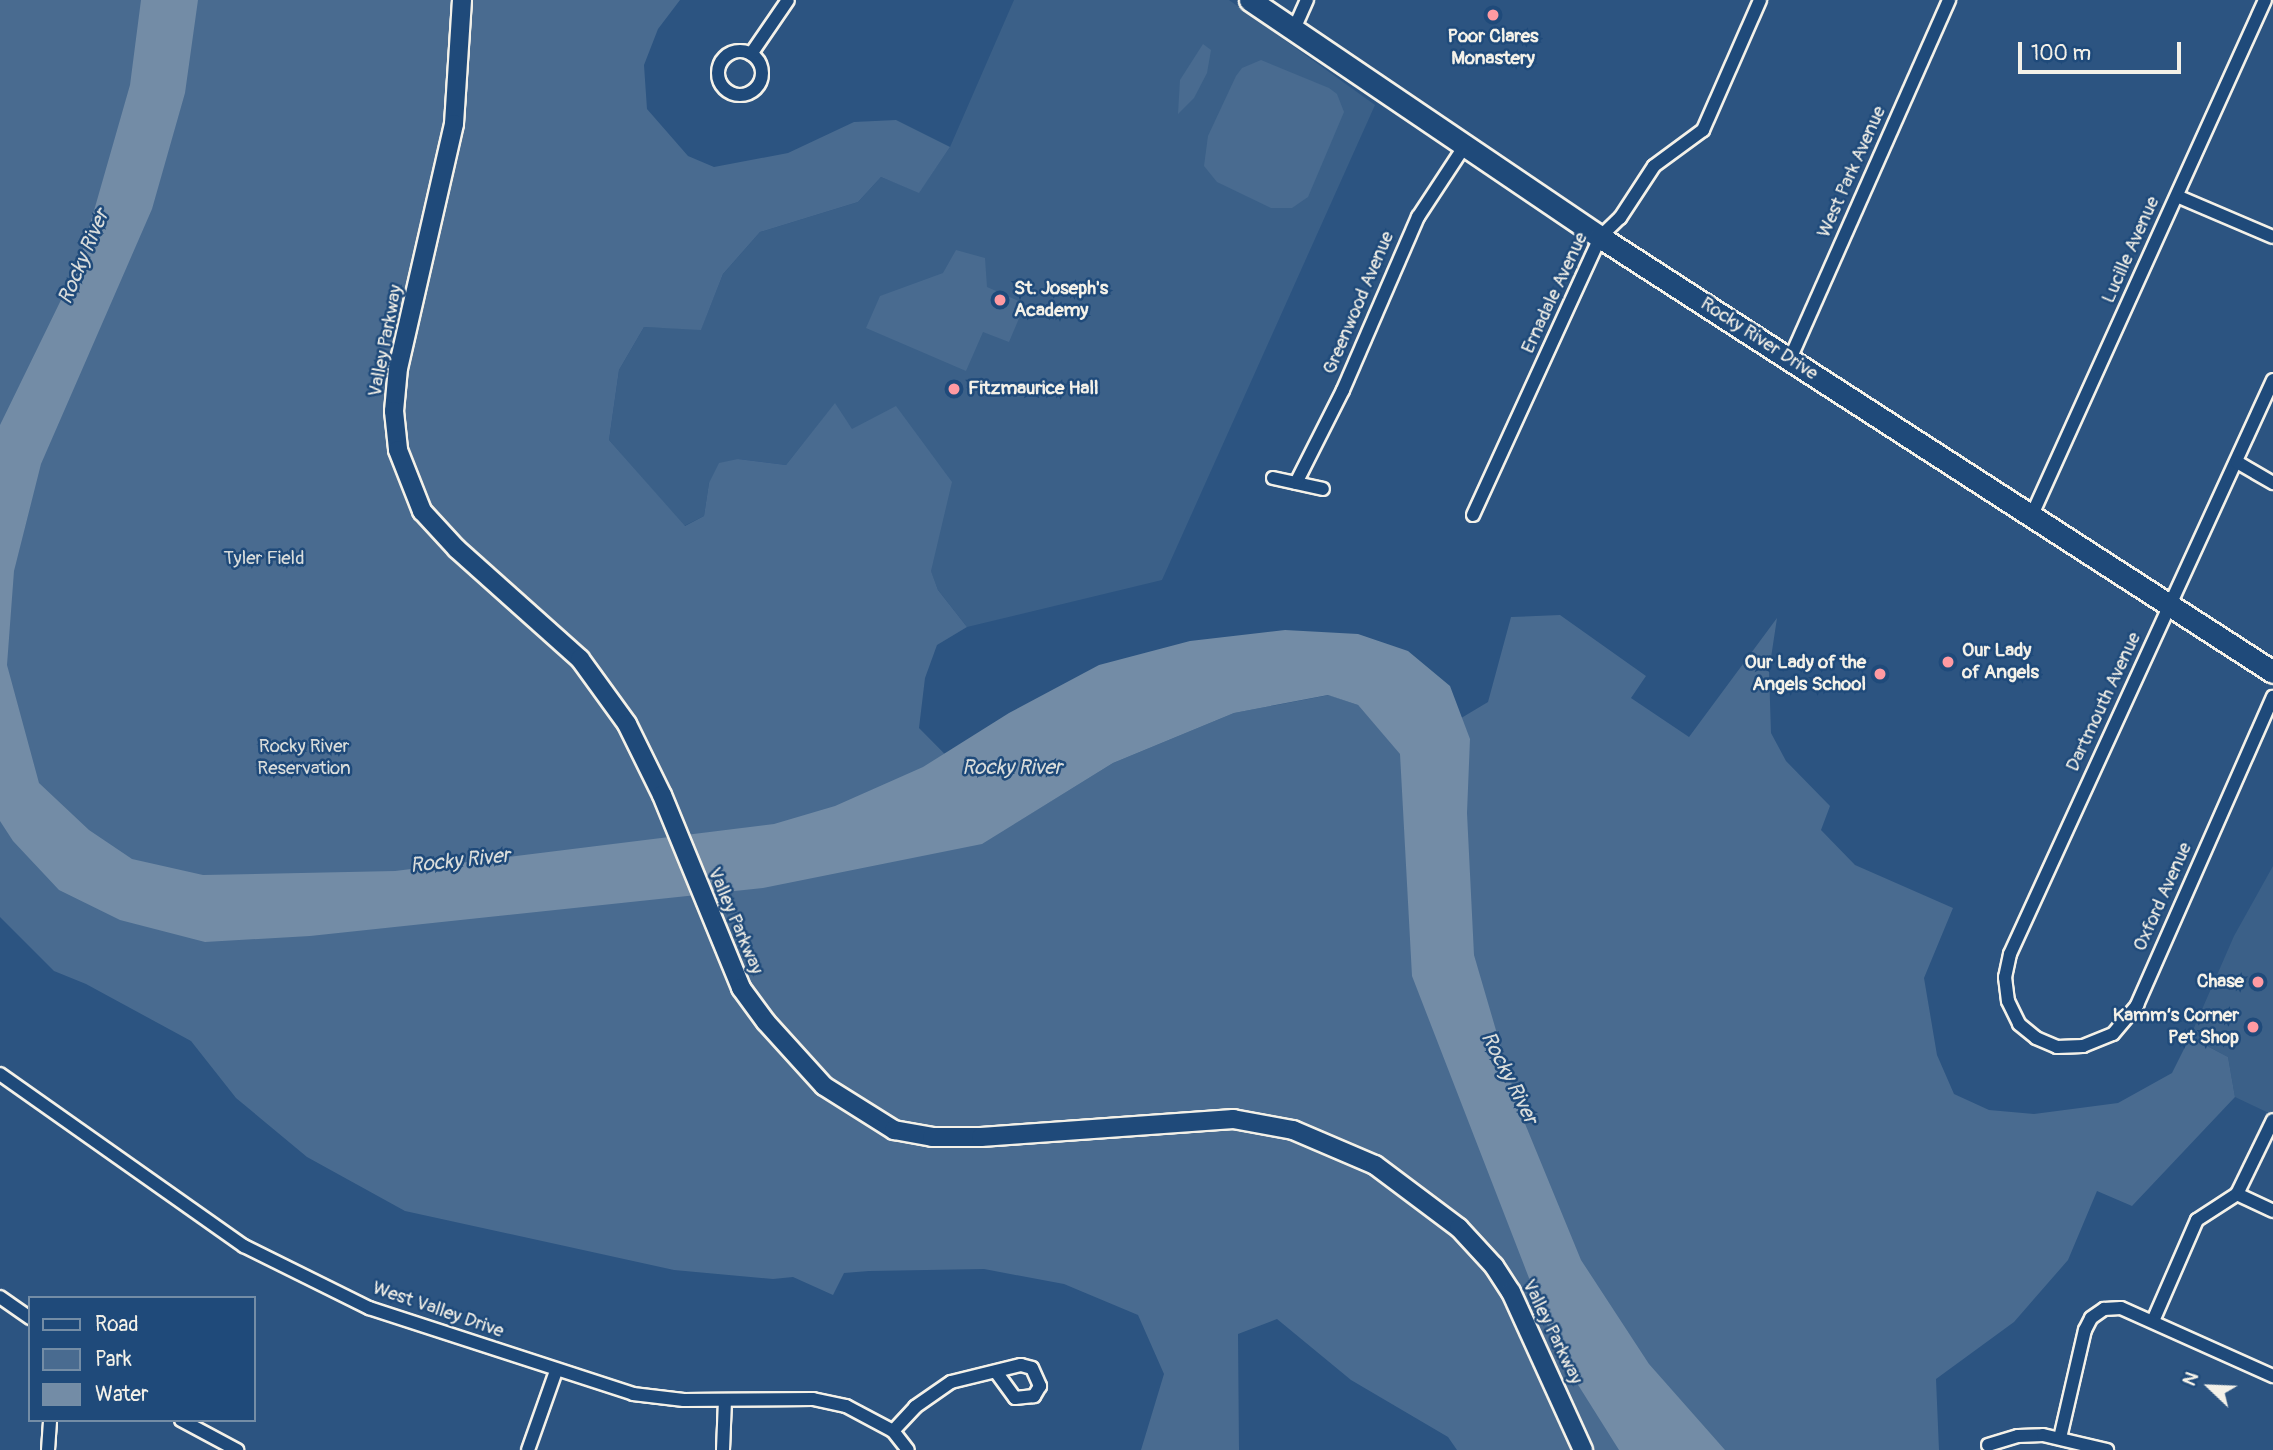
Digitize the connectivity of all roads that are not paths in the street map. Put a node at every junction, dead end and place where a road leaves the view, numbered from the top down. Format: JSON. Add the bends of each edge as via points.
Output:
{"nodes":[{"id":1,"x":462,"y":0,"type":"edge"},
{"id":2,"x":788,"y":0,"type":"edge"},
{"id":3,"x":1250,"y":0,"type":"edge"},
{"id":4,"x":1307,"y":0,"type":"edge"},
{"id":5,"x":1760,"y":0,"type":"edge"},
{"id":6,"x":1949,"y":0,"type":"edge"},
{"id":7,"x":2265,"y":0,"type":"edge"},
{"id":8,"x":1294,"y":29,"type":"junction"},
{"id":9,"x":751,"y":54,"type":"dead end"},
{"id":10,"x":1466,"y":144,"type":"junction"},
{"id":11,"x":2177,"y":196,"type":"junction"},
{"id":12,"x":1600,"y":237,"type":"junction"},
{"id":13,"x":2273,"y":237,"type":"edge"},
{"id":14,"x":1790,"y":359,"type":"junction"},
{"id":15,"x":2273,"y":380,"type":"edge"},
{"id":16,"x":2237,"y":462,"type":"junction"},
{"id":17,"x":1273,"y":478,"type":"dead end"},
{"id":18,"x":1296,"y":483,"type":"junction"},
{"id":19,"x":2273,"y":483,"type":"edge"},
{"id":20,"x":1322,"y":489,"type":"dead end"},
{"id":21,"x":1473,"y":515,"type":"dead end"},
{"id":22,"x":2031,"y":517,"type":"junction"},
{"id":23,"x":2169,"y":606,"type":"junction"},
{"id":24,"x":2273,"y":672,"type":"edge"},
{"id":25,"x":2273,"y":697,"type":"edge"},
{"id":26,"x":2036,"y":1038,"type":"joint"},
{"id":27,"x":0,"y":1074,"type":"edge"},
{"id":28,"x":2273,"y":1120,"type":"edge"},
{"id":29,"x":2236,"y":1194,"type":"junction"},
{"id":30,"x":2273,"y":1211,"type":"edge"},
{"id":31,"x":0,"y":1297,"type":"edge"},
{"id":32,"x":28,"y":1317,"type":"edge"},
{"id":33,"x":2153,"y":1321,"type":"junction"},
{"id":34,"x":556,"y":1371,"type":"junction"},
{"id":35,"x":996,"y":1372,"type":"dead end"},
{"id":36,"x":2273,"y":1376,"type":"edge"},
{"id":37,"x":725,"y":1400,"type":"junction"},
{"id":38,"x":50,"y":1422,"type":"edge"},
{"id":39,"x":185,"y":1422,"type":"edge"},
{"id":40,"x":893,"y":1431,"type":"junction"},
{"id":41,"x":2060,"y":1438,"type":"junction"},
{"id":42,"x":1988,"y":1445,"type":"dead end"},
{"id":43,"x":48,"y":1450,"type":"edge"},
{"id":44,"x":237,"y":1450,"type":"edge"},
{"id":45,"x":528,"y":1450,"type":"edge"},
{"id":46,"x":723,"y":1450,"type":"edge"},
{"id":47,"x":908,"y":1450,"type":"edge"},
{"id":48,"x":1583,"y":1450,"type":"edge"},
{"id":49,"x":2106,"y":1450,"type":"edge"}],
"edges":[{"from":1,"to":48,"type":"street","name":"Valley Parkway","via":[[454,124],[398,368],[394,411],[398,450],[422,510],[457,549],[580,659],[606,692],[662,795],[741,988],[793,1057],[824,1086],[894,1130],[932,1137],[981,1137],[1233,1118],[1293,1130],[1375,1165],[1450,1221],[1494,1266],[1511,1292]]},
{"from":2,"to":9,"type":"street"},
{"from":3,"to":8,"type":"main road","name":"Rocky River Drive"},
{"from":4,"to":8,"type":"street"},
{"from":5,"to":12,"type":"street","name":"Ernadale Avenue","via":[[1703,130],[1654,166],[1620,218]]},
{"from":6,"to":14,"type":"street","name":"West Park Avenue"},
{"from":7,"to":11,"type":"street","name":"Lucille Avenue"},
{"from":8,"to":10,"type":"main road","name":"Rocky River Drive"},
{"from":10,"to":12,"type":"main road","name":"Rocky River Drive"},
{"from":10,"to":18,"type":"street","name":"Greenwood Avenue","via":[[1408,238],[1343,390]]},
{"from":11,"to":13,"type":"street"},
{"from":11,"to":22,"type":"street","name":"Lucille Avenue"},
{"from":12,"to":14,"type":"main road","name":"Rocky River Drive"},
{"from":12,"to":21,"type":"street","name":"Ernadale Avenue"},
{"from":14,"to":22,"type":"main road","name":"Rocky River Drive"},
{"from":15,"to":16,"type":"street","name":"Dartmouth Avenue"},
{"from":16,"to":19,"type":"street"},
{"from":16,"to":23,"type":"street","name":"Dartmouth Avenue"},
{"from":17,"to":18,"type":"street"},
{"from":18,"to":20,"type":"street"},
{"from":22,"to":23,"type":"main road","name":"Rocky River Drive"},
{"from":23,"to":24,"type":"main road","name":"Rocky River Drive"},
{"from":23,"to":26,"type":"street","name":"Dartmouth Avenue","via":[[2010,954],[2005,977],[2008,1001],[2019,1024]]},
{"from":25,"to":26,"type":"street","name":"Oxford Avenue","via":[[2137,1005],[2113,1034],[2083,1046],[2057,1047]]},
{"from":27,"to":34,"type":"street","name":"West Valley Drive","via":[[279,1267],[369,1308]]},
{"from":28,"to":29,"type":"street"},
{"from":29,"to":30,"type":"street"},
{"from":29,"to":33,"type":"street","via":[[2197,1220]]},
{"from":31,"to":32,"type":"street"},
{"from":33,"to":36,"type":"street"},
{"from":33,"to":41,"type":"street","via":[[2121,1308],[2105,1309],[2091,1318]]},
{"from":34,"to":37,"type":"street","name":"West Valley Drive","via":[[633,1394]]},
{"from":34,"to":45,"type":"street"},
{"from":35,"to":40,"type":"street","via":[[935,1390]]},
{"from":37,"to":40,"type":"street","name":"West Valley Drive","via":[[813,1399],[846,1406]]},
{"from":37,"to":46,"type":"street"},
{"from":38,"to":43,"type":"street"},
{"from":39,"to":44,"type":"street"},
{"from":40,"to":47,"type":"street","name":"West Valley Drive"},
{"from":41,"to":42,"type":"street","via":[[2018,1436]]},
{"from":41,"to":49,"type":"street"}]}
